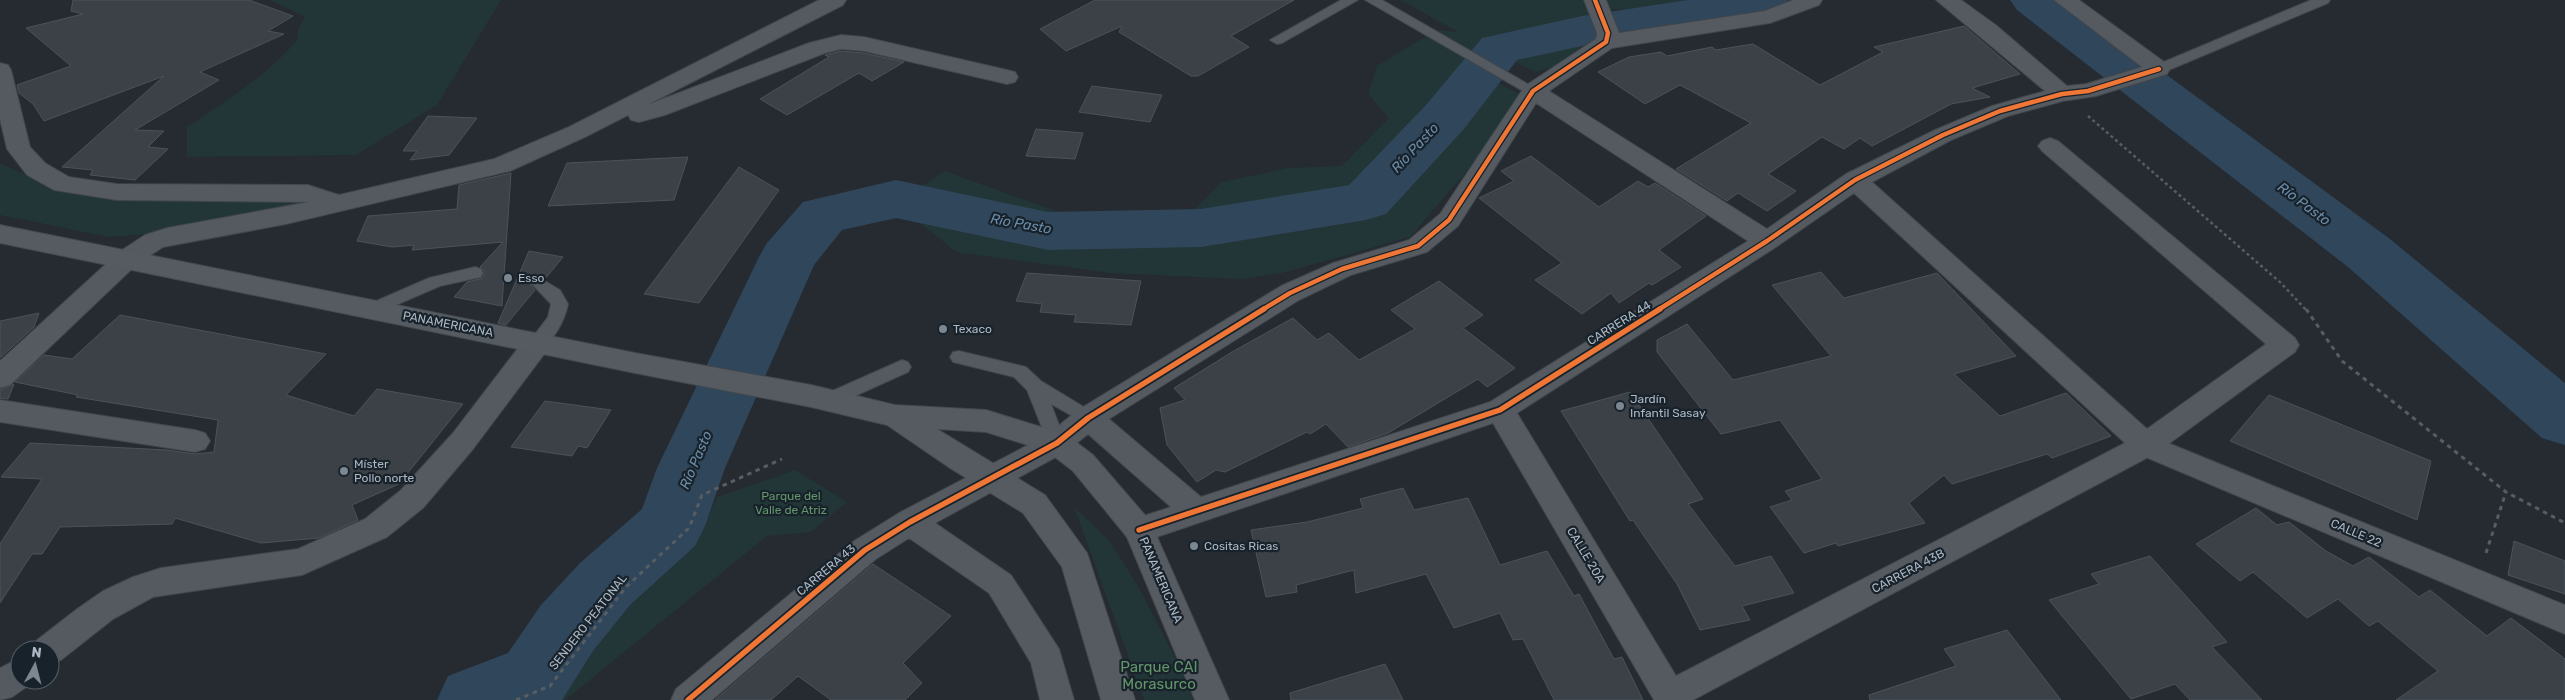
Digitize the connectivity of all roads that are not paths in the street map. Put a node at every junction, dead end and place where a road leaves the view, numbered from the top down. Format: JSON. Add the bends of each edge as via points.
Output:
{"nodes":[{"id":1,"x":835,"y":0,"type":"edge"},
{"id":2,"x":1351,"y":0,"type":"edge"},
{"id":3,"x":1372,"y":0,"type":"edge"},
{"id":4,"x":1595,"y":0,"type":"edge"},
{"id":5,"x":1811,"y":0,"type":"edge"},
{"id":6,"x":1947,"y":0,"type":"edge"},
{"id":7,"x":2065,"y":0,"type":"edge"},
{"id":8,"x":2318,"y":1,"type":"edge"},
{"id":9,"x":1607,"y":37,"type":"junction"},
{"id":10,"x":1277,"y":40,"type":"dead end"},
{"id":11,"x":0,"y":70,"type":"edge"},
{"id":12,"x":2154,"y":71,"type":"junction"},
{"id":13,"x":1007,"y":77,"type":"dead end"},
{"id":14,"x":1534,"y":91,"type":"junction"},
{"id":15,"x":2062,"y":94,"type":"junction"},
{"id":16,"x":577,"y":132,"type":"junction"},
{"id":17,"x":2050,"y":146,"type":"dead end"},
{"id":18,"x":1855,"y":180,"type":"junction"},
{"id":19,"x":339,"y":204,"type":"junction"},
{"id":20,"x":0,"y":234,"type":"edge"},
{"id":21,"x":1767,"y":241,"type":"junction"},
{"id":22,"x":128,"y":258,"type":"junction"},
{"id":23,"x":475,"y":273,"type":"dead end"},
{"id":24,"x":540,"y":284,"type":"dead end"},
{"id":25,"x":373,"y":309,"type":"junction"},
{"id":26,"x":538,"y":342,"type":"junction"},
{"id":27,"x":959,"y":357,"type":"dead end"},
{"id":28,"x":902,"y":367,"type":"dead end"},
{"id":29,"x":0,"y":378,"type":"edge"},
{"id":30,"x":1035,"y":386,"type":"junction"},
{"id":31,"x":820,"y":398,"type":"junction"},
{"id":32,"x":1500,"y":410,"type":"junction"},
{"id":33,"x":0,"y":411,"type":"edge"},
{"id":34,"x":895,"y":416,"type":"junction"},
{"id":35,"x":1088,"y":418,"type":"junction"},
{"id":36,"x":196,"y":441,"type":"dead end"},
{"id":37,"x":1056,"y":444,"type":"junction"},
{"id":38,"x":2146,"y":445,"type":"junction"},
{"id":39,"x":993,"y":479,"type":"junction"},
{"id":40,"x":1198,"y":512,"type":"junction"},
{"id":41,"x":910,"y":522,"type":"junction"},
{"id":42,"x":1139,"y":530,"type":"junction"},
{"id":43,"x":2565,"y":620,"type":"edge"},
{"id":44,"x":60,"y":641,"type":"edge"},
{"id":45,"x":1671,"y":698,"type":"edge"},
{"id":46,"x":688,"y":700,"type":"edge"},
{"id":47,"x":1057,"y":700,"type":"edge"},
{"id":48,"x":1118,"y":700,"type":"edge"},
{"id":49,"x":1212,"y":700,"type":"edge"}],
"edges":[{"from":1,"to":16,"type":"street"},
{"from":2,"to":10,"type":"lane"},
{"from":3,"to":14,"type":"lane"},
{"from":4,"to":9,"type":"street"},
{"from":5,"to":9,"type":"street","via":[[1770,17]]},
{"from":6,"to":15,"type":"street","via":[[1989,31]]},
{"from":7,"to":12,"type":"street"},
{"from":8,"to":12,"type":"lane"},
{"from":9,"to":14,"type":"street"},
{"from":11,"to":19,"type":"street","via":[[19,148],[36,169],[63,184],[117,192],[308,193]]},
{"from":12,"to":15,"type":"street","name":"CARRERA 44","via":[[2088,91]]},
{"from":13,"to":16,"type":"street","via":[[864,44],[841,42],[817,48],[657,110]]},
{"from":14,"to":21,"type":"street"},
{"from":14,"to":35,"type":"street","name":"CARRERA 43","via":[[1449,220],[1418,246],[1342,269],[1290,293]]},
{"from":15,"to":18,"type":"street","name":"CARRERA 44","via":[[2000,110]]},
{"from":16,"to":19,"type":"street","via":[[501,166]]},
{"from":17,"to":38,"type":"street","name":"CARRERA 43B","via":[[2285,345]]},
{"from":18,"to":21,"type":"street","name":"CARRERA 44"},
{"from":18,"to":38,"type":"street","name":"CALLE 22"},
{"from":19,"to":22,"type":"street","via":[[166,237]]},
{"from":20,"to":22,"type":"main road","name":"PANAMERICANA"},
{"from":21,"to":32,"type":"street","name":"CARRERA 44"},
{"from":22,"to":25,"type":"main road","name":"PANAMERICANA"},
{"from":22,"to":29,"type":"street"},
{"from":23,"to":25,"type":"lane","via":[[449,276]]},
{"from":24,"to":26,"type":"lane","via":[[554,294],[560,304],[556,319]]},
{"from":25,"to":26,"type":"main road","name":"PANAMERICANA"},
{"from":26,"to":31,"type":"main road","name":"PANAMERICANA"},
{"from":26,"to":44,"type":"street","via":[[462,441],[412,499],[376,528],[302,562],[161,581],[140,587],[115,598]]},
{"from":27,"to":30,"type":"lane","via":[[1020,372]]},
{"from":28,"to":31,"type":"lane"},
{"from":30,"to":35,"type":"lane"},
{"from":30,"to":37,"type":"lane"},
{"from":31,"to":34,"type":"main road","name":"PANAMERICANA"},
{"from":32,"to":40,"type":"street","name":"CARRERA 44"},
{"from":32,"to":45,"type":"street","name":"CALLE 20A"},
{"from":33,"to":36,"type":"street"},
{"from":34,"to":37,"type":"main road","name":"PANAMERICANA","via":[[986,421]]},
{"from":34,"to":39,"type":"main road","name":"PANAMERICANA"},
{"from":35,"to":37,"type":"street","name":"CARRERA 43"},
{"from":35,"to":40,"type":"street"},
{"from":37,"to":39,"type":"street","name":"CARRERA 43"},
{"from":37,"to":42,"type":"main road","name":"PANAMERICANA","via":[[1083,463]]},
{"from":38,"to":43,"type":"street","name":"CALLE 22"},
{"from":38,"to":45,"type":"street","name":"CARRERA 43B"},
{"from":39,"to":41,"type":"street","name":"CARRERA 43"},
{"from":39,"to":48,"type":"main road","name":"PANAMERICANA","via":[[1034,504],[1076,562]]},
{"from":40,"to":42,"type":"street","name":"CARRERA 44"},
{"from":41,"to":46,"type":"street","name":"CARRERA 43","via":[[865,550]]},
{"from":41,"to":47,"type":"street","via":[[1000,584],[1047,659]]},
{"from":42,"to":49,"type":"main road","name":"PANAMERICANA"}]}
